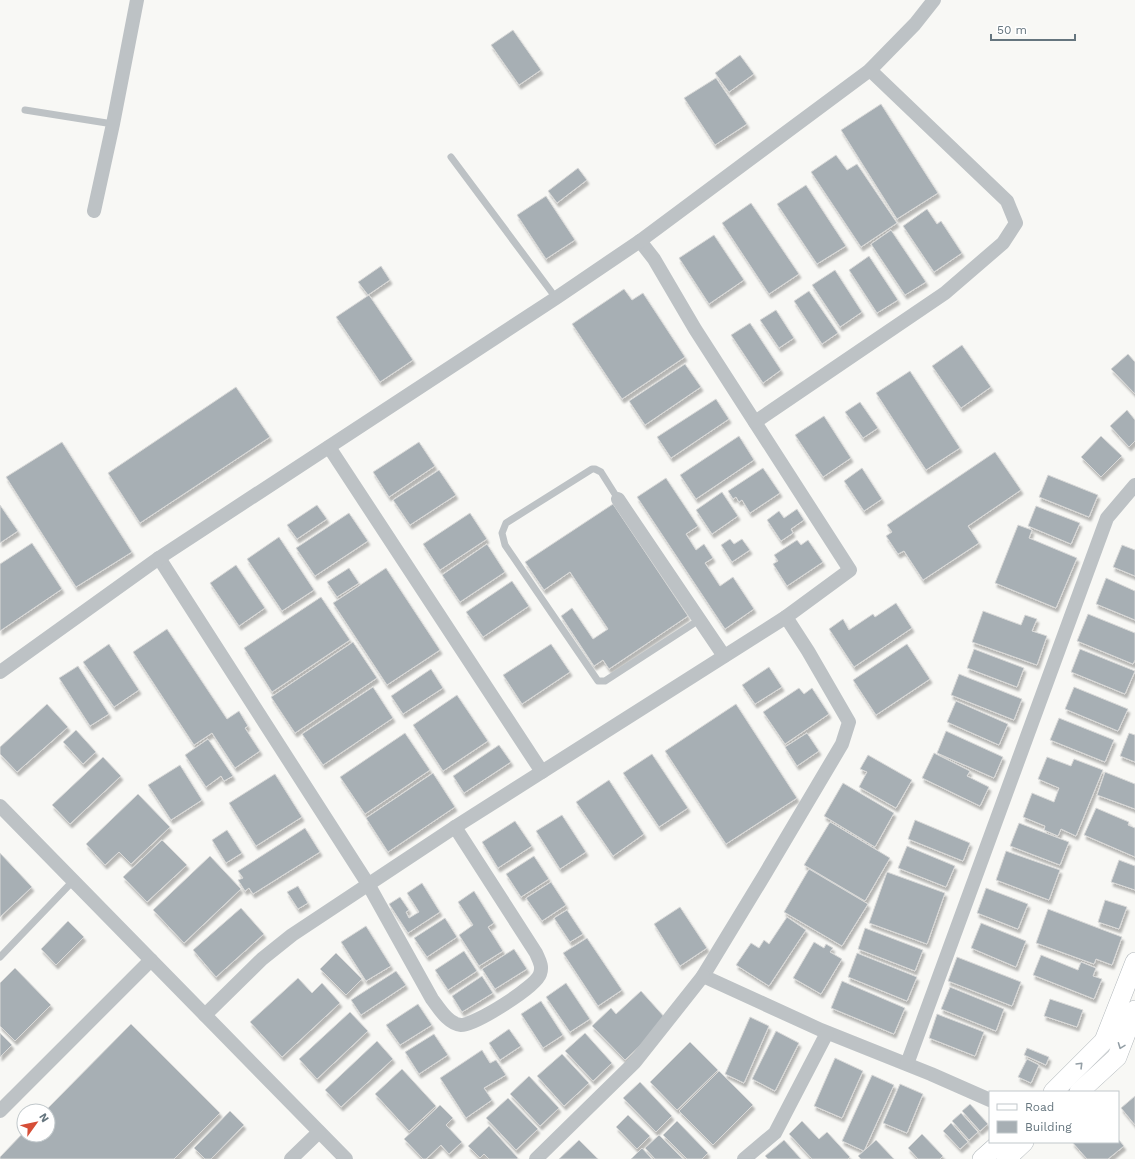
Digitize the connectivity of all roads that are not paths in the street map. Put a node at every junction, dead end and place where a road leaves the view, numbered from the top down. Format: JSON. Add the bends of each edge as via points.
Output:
{"nodes":[{"id":1,"x":138,"y":0,"type":"edge"},
{"id":2,"x":934,"y":0,"type":"edge"},
{"id":3,"x":870,"y":70,"type":"junction"},
{"id":4,"x":25,"y":110,"type":"dead end"},
{"id":5,"x":113,"y":124,"type":"junction"},
{"id":6,"x":451,"y":158,"type":"dead end"},
{"id":7,"x":94,"y":211,"type":"dead end"},
{"id":8,"x":640,"y":241,"type":"junction"},
{"id":9,"x":556,"y":298,"type":"junction"},
{"id":10,"x":755,"y":422,"type":"junction"},
{"id":11,"x":329,"y":447,"type":"junction"},
{"id":12,"x":1135,"y":485,"type":"edge"},
{"id":13,"x":618,"y":499,"type":"joint"},
{"id":14,"x":159,"y":558,"type":"junction"},
{"id":15,"x":786,"y":617,"type":"junction"},
{"id":16,"x":699,"y":620,"type":"junction"},
{"id":17,"x":724,"y":656,"type":"junction"},
{"id":18,"x":0,"y":671,"type":"edge"},
{"id":19,"x":542,"y":772,"type":"junction"},
{"id":20,"x":0,"y":806,"type":"edge"},
{"id":21,"x":455,"y":826,"type":"junction"},
{"id":22,"x":73,"y":881,"type":"junction"},
{"id":23,"x":368,"y":884,"type":"junction"},
{"id":24,"x":0,"y":956,"type":"edge"},
{"id":25,"x":151,"y":960,"type":"junction"},
{"id":26,"x":1135,"y":962,"type":"edge"},
{"id":27,"x":703,"y":976,"type":"junction"},
{"id":28,"x":1135,"y":1010,"type":"edge"},
{"id":29,"x":205,"y":1015,"type":"junction"},
{"id":30,"x":827,"y":1033,"type":"junction"},
{"id":31,"x":907,"y":1064,"type":"junction"},
{"id":32,"x":1054,"y":1091,"type":"edge"},
{"id":33,"x":1080,"y":1091,"type":"edge"},
{"id":34,"x":989,"y":1100,"type":"edge"},
{"id":35,"x":0,"y":1111,"type":"edge"},
{"id":36,"x":319,"y":1132,"type":"junction"},
{"id":37,"x":1000,"y":1143,"type":"edge"},
{"id":38,"x":1023,"y":1143,"type":"edge"},
{"id":39,"x":291,"y":1159,"type":"edge"},
{"id":40,"x":346,"y":1159,"type":"edge"},
{"id":41,"x":536,"y":1159,"type":"edge"},
{"id":42,"x":744,"y":1159,"type":"edge"},
{"id":43,"x":982,"y":1159,"type":"edge"},
{"id":44,"x":1006,"y":1159,"type":"edge"}],
"edges":[{"from":1,"to":5,"type":"street"},
{"from":2,"to":3,"type":"street","via":[[915,24]]},
{"from":3,"to":8,"type":"street"},
{"from":3,"to":10,"type":"street","via":[[1007,201],[1016,223],[1003,243],[945,293]]},
{"from":4,"to":5,"type":"lane"},
{"from":5,"to":7,"type":"street"},
{"from":6,"to":9,"type":"lane"},
{"from":8,"to":9,"type":"street"},
{"from":8,"to":10,"type":"street","via":[[654,259],[695,329]]},
{"from":9,"to":11,"type":"street"},
{"from":10,"to":15,"type":"street","via":[[850,570]]},
{"from":11,"to":14,"type":"street"},
{"from":11,"to":19,"type":"street"},
{"from":12,"to":31,"type":"street","via":[[1107,518]]},
{"from":13,"to":16,"type":"street"},
{"from":13,"to":16,"type":"lane","via":[[601,472],[592,469],[506,523],[502,534],[505,545],[598,681],[605,682]]},
{"from":14,"to":18,"type":"street"},
{"from":14,"to":23,"type":"street"},
{"from":15,"to":17,"type":"street"},
{"from":15,"to":27,"type":"street","via":[[850,722],[842,744]]},
{"from":16,"to":17,"type":"street"},
{"from":17,"to":19,"type":"street"},
{"from":19,"to":21,"type":"street"},
{"from":20,"to":22,"type":"street"},
{"from":21,"to":23,"type":"street"},
{"from":21,"to":23,"type":"street","via":[[542,965],[540,975],[533,984],[516,997],[470,1023],[454,1023],[432,999]]},
{"from":22,"to":24,"type":"lane"},
{"from":22,"to":25,"type":"street"},
{"from":23,"to":29,"type":"street","via":[[292,935],[262,959]]},
{"from":25,"to":29,"type":"street"},
{"from":25,"to":35,"type":"street"},
{"from":32,"to":26,"type":"street","one_way":true,"via":[[1104,1041]]},
{"from":27,"to":30,"type":"street"},
{"from":27,"to":41,"type":"street","via":[[635,1062]]},
{"from":28,"to":33,"type":"street","one_way":true,"via":[[1117,1057]]},
{"from":29,"to":36,"type":"street"},
{"from":30,"to":31,"type":"street"},
{"from":30,"to":42,"type":"street","via":[[775,1134]]},
{"from":31,"to":34,"type":"street"},
{"from":36,"to":39,"type":"street"},
{"from":36,"to":40,"type":"street"},
{"from":37,"to":43,"type":"street"},
{"from":38,"to":44,"type":"street"}]}
